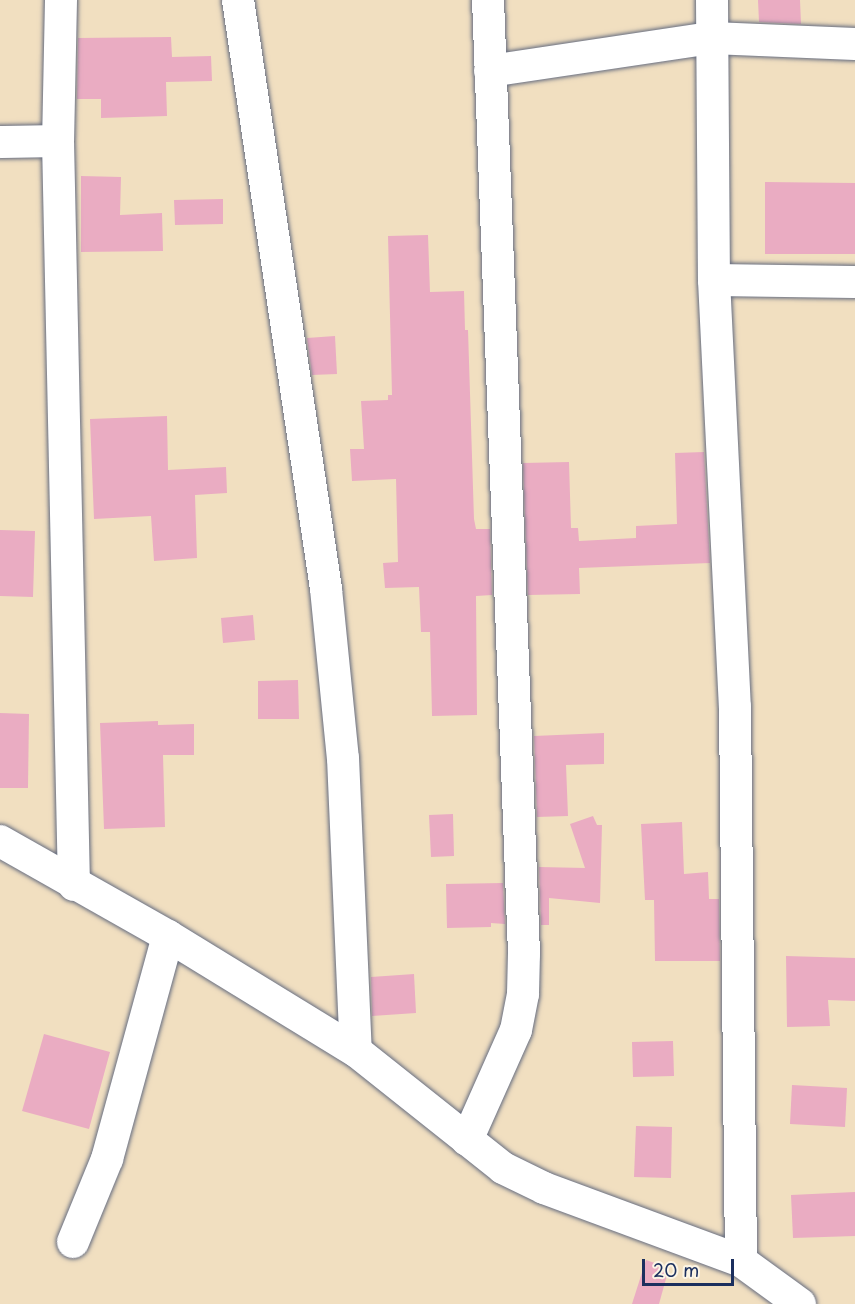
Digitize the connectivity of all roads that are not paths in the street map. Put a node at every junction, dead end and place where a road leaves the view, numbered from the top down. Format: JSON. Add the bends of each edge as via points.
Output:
{"nodes":[{"id":1,"x":61,"y":0,"type":"edge"},
{"id":2,"x":238,"y":0,"type":"edge"},
{"id":3,"x":488,"y":0,"type":"edge"},
{"id":4,"x":712,"y":0,"type":"edge"},
{"id":5,"x":712,"y":38,"type":"junction"},
{"id":6,"x":855,"y":44,"type":"edge"},
{"id":7,"x":490,"y":72,"type":"junction"},
{"id":8,"x":58,"y":141,"type":"junction"},
{"id":9,"x":0,"y":142,"type":"edge"},
{"id":10,"x":714,"y":280,"type":"junction"},
{"id":11,"x":855,"y":282,"type":"edge"},
{"id":12,"x":0,"y":841,"type":"edge"},
{"id":13,"x":74,"y":885,"type":"junction"},
{"id":14,"x":168,"y":936,"type":"junction"},
{"id":15,"x":356,"y":1051,"type":"junction"},
{"id":16,"x":467,"y":1140,"type":"junction"},
{"id":17,"x":73,"y":1242,"type":"dead end"},
{"id":18,"x":741,"y":1261,"type":"junction"},
{"id":19,"x":800,"y":1304,"type":"edge"}],
"edges":[{"from":1,"to":8,"type":"street"},
{"from":2,"to":15,"type":"street","via":[[326,589],[343,758]]},
{"from":3,"to":7,"type":"street"},
{"from":4,"to":5,"type":"street"},
{"from":5,"to":6,"type":"street"},
{"from":5,"to":7,"type":"street"},
{"from":5,"to":10,"type":"street"},
{"from":7,"to":16,"type":"street","via":[[524,964],[516,1030]]},
{"from":8,"to":9,"type":"street"},
{"from":8,"to":13,"type":"street"},
{"from":10,"to":11,"type":"street"},
{"from":10,"to":18,"type":"street","via":[[735,706]]},
{"from":12,"to":13,"type":"street"},
{"from":13,"to":14,"type":"street"},
{"from":14,"to":15,"type":"street"},
{"from":14,"to":17,"type":"street","via":[[107,1159]]},
{"from":15,"to":16,"type":"street"},
{"from":16,"to":18,"type":"street","via":[[503,1168],[544,1188]]},
{"from":18,"to":19,"type":"street"}]}
